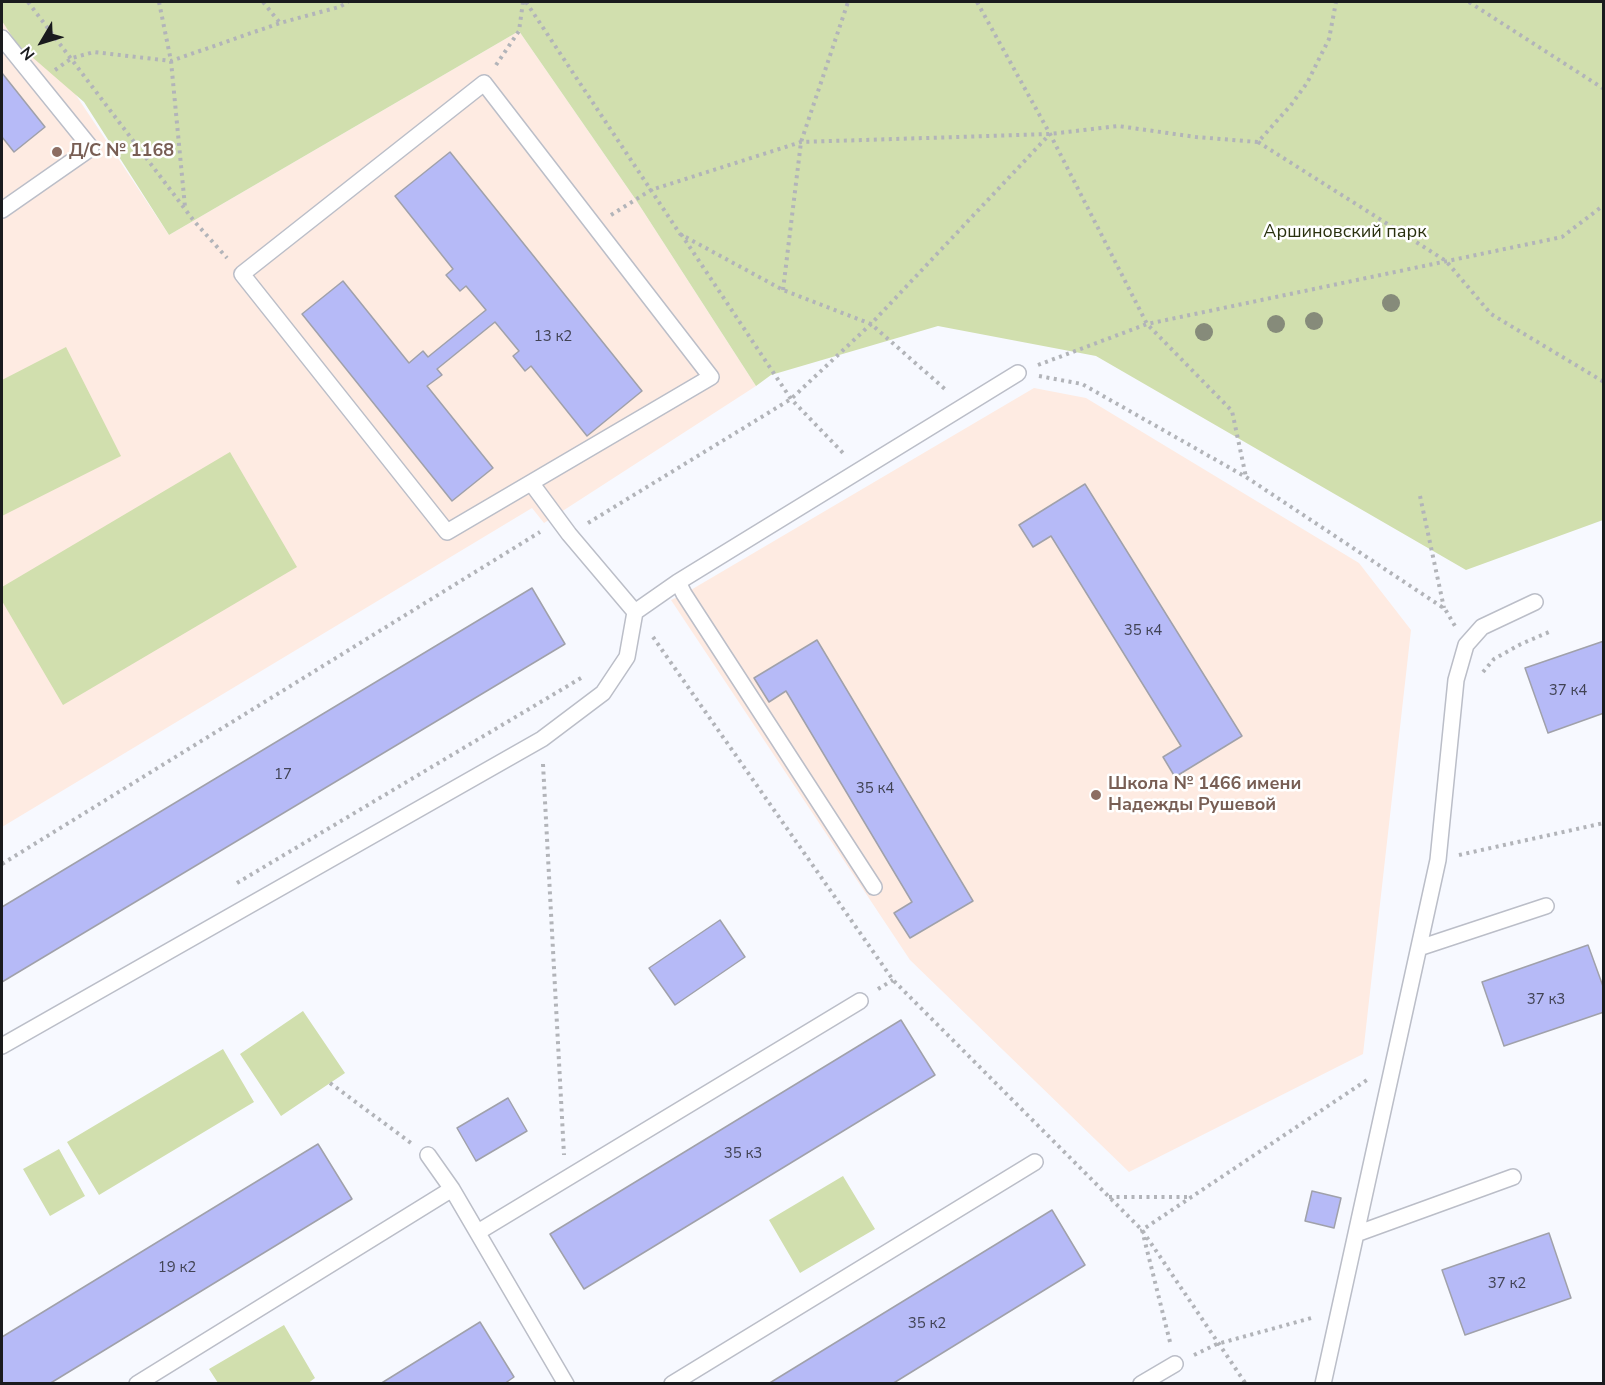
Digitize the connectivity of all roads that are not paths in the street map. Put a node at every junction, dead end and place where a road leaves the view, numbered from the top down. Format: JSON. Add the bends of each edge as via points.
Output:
{"nodes":[{"id":1,"x":2,"y":38,"type":"edge"},
{"id":2,"x":2,"y":210,"type":"edge"},
{"id":3,"x":1018,"y":373,"type":"road end"},
{"id":4,"x":532,"y":484,"type":"junction"},
{"id":5,"x":678,"y":582,"type":"junction"},
{"id":6,"x":1535,"y":602,"type":"dead end"},
{"id":7,"x":635,"y":612,"type":"junction"},
{"id":8,"x":874,"y":887,"type":"dead end"},
{"id":9,"x":1546,"y":906,"type":"dead end"},
{"id":10,"x":1419,"y":948,"type":"junction"},
{"id":11,"x":860,"y":1001,"type":"dead end"},
{"id":12,"x":2,"y":1046,"type":"edge"},
{"id":13,"x":428,"y":1155,"type":"road end"},
{"id":14,"x":1035,"y":1162,"type":"dead end"},
{"id":15,"x":1513,"y":1177,"type":"dead end"},
{"id":16,"x":452,"y":1189,"type":"junction"},
{"id":17,"x":478,"y":1232,"type":"junction"},
{"id":18,"x":1356,"y":1234,"type":"junction"},
{"id":19,"x":1175,"y":1364,"type":"road end"},
{"id":20,"x":137,"y":1383,"type":"edge"},
{"id":21,"x":566,"y":1383,"type":"edge"},
{"id":22,"x":672,"y":1383,"type":"edge"},
{"id":23,"x":1142,"y":1383,"type":"edge"},
{"id":24,"x":1323,"y":1383,"type":"edge"}],
"edges":[{"from":1,"to":2,"type":"lane","via":[[91,148]]},
{"from":3,"to":5,"type":"lane"},
{"from":4,"to":4,"type":"lane","via":[[711,377],[484,83],[242,274],[447,532]]},
{"from":4,"to":7,"type":"lane"},
{"from":5,"to":7,"type":"lane"},
{"from":5,"to":8,"type":"lane"},
{"from":6,"to":10,"type":"lane","via":[[1482,627],[1466,645],[1456,680],[1438,860]]},
{"from":7,"to":12,"type":"lane","via":[[627,657],[603,693],[542,740]]},
{"from":9,"to":10,"type":"lane"},
{"from":10,"to":18,"type":"lane"},
{"from":11,"to":17,"type":"lane"},
{"from":13,"to":16,"type":"lane"},
{"from":14,"to":22,"type":"lane"},
{"from":15,"to":18,"type":"lane"},
{"from":16,"to":17,"type":"lane"},
{"from":16,"to":20,"type":"lane"},
{"from":17,"to":21,"type":"lane"},
{"from":18,"to":24,"type":"lane"},
{"from":19,"to":23,"type":"lane"}]}
